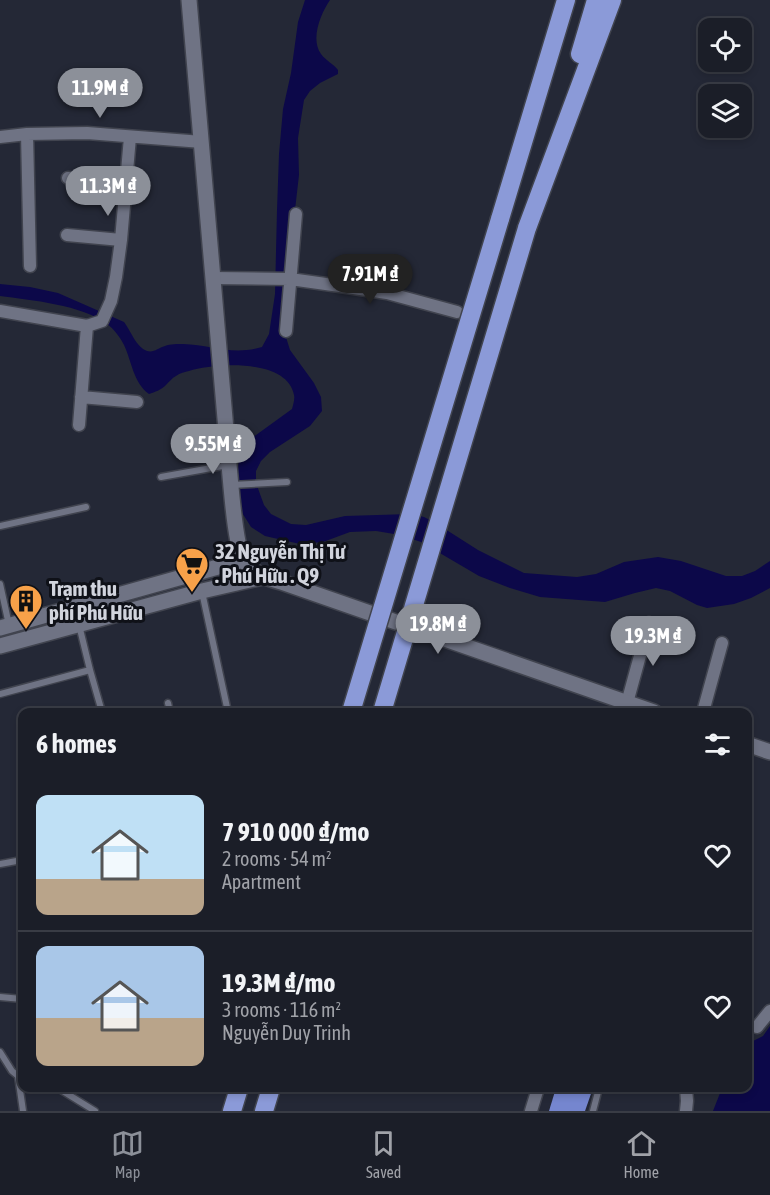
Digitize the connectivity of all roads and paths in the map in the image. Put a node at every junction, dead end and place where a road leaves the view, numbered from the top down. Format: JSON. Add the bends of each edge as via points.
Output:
{"nodes":[{"id":1,"x":189,"y":0,"type":"edge"},
{"id":2,"x":564,"y":0,"type":"edge"},
{"id":3,"x":596,"y":0,"type":"edge"},
{"id":4,"x":612,"y":0,"type":"edge"},
{"id":5,"x":27,"y":134,"type":"junction"},
{"id":6,"x":0,"y":137,"type":"edge"},
{"id":7,"x":130,"y":137,"type":"junction"},
{"id":8,"x":202,"y":142,"type":"junction"},
{"id":9,"x":68,"y":178,"type":"dead end"},
{"id":10,"x":126,"y":183,"type":"junction"},
{"id":11,"x":296,"y":214,"type":"dead end"},
{"id":12,"x":527,"y":228,"type":"junction"},
{"id":13,"x":67,"y":235,"type":"dead end"},
{"id":14,"x":122,"y":240,"type":"junction"},
{"id":15,"x":30,"y":266,"type":"dead end"},
{"id":16,"x":213,"y":278,"type":"junction"},
{"id":17,"x":290,"y":279,"type":"junction"},
{"id":18,"x":0,"y":311,"type":"edge"},
{"id":19,"x":457,"y":312,"type":"dead end"},
{"id":20,"x":87,"y":326,"type":"junction"},
{"id":21,"x":286,"y":331,"type":"dead end"},
{"id":22,"x":81,"y":398,"type":"junction"},
{"id":23,"x":137,"y":402,"type":"dead end"},
{"id":24,"x":79,"y":425,"type":"dead end"},
{"id":25,"x":229,"y":465,"type":"junction"},
{"id":26,"x":161,"y":477,"type":"dead end"},
{"id":27,"x":287,"y":483,"type":"dead end"},
{"id":28,"x":231,"y":485,"type":"junction"},
{"id":29,"x":86,"y":507,"type":"dead end"},
{"id":30,"x":0,"y":526,"type":"edge"},
{"id":31,"x":243,"y":560,"type":"junction"},
{"id":32,"x":263,"y":577,"type":"junction"},
{"id":33,"x":0,"y":584,"type":"edge"},
{"id":34,"x":202,"y":591,"type":"junction"},
{"id":35,"x":650,"y":622,"type":"dead end"},
{"id":36,"x":78,"y":625,"type":"junction"},
{"id":37,"x":5,"y":626,"type":"edge"},
{"id":38,"x":722,"y":643,"type":"dead end"},
{"id":39,"x":0,"y":646,"type":"edge"},
{"id":40,"x":90,"y":670,"type":"junction"},
{"id":41,"x":0,"y":694,"type":"edge"},
{"id":42,"x":168,"y":703,"type":"dead end"},
{"id":43,"x":627,"y":704,"type":"junction"},
{"id":44,"x":101,"y":708,"type":"edge"},
{"id":45,"x":169,"y":708,"type":"edge"},
{"id":46,"x":227,"y":708,"type":"edge"},
{"id":47,"x":352,"y":708,"type":"edge"},
{"id":48,"x":383,"y":708,"type":"edge"},
{"id":49,"x":640,"y":708,"type":"edge"},
{"id":50,"x":704,"y":708,"type":"edge"},
{"id":51,"x":752,"y":746,"type":"edge"},
{"id":52,"x":770,"y":752,"type":"edge"},
{"id":53,"x":18,"y":861,"type":"edge"},
{"id":54,"x":0,"y":864,"type":"edge"},
{"id":55,"x":0,"y":997,"type":"edge"},
{"id":56,"x":18,"y":999,"type":"edge"},
{"id":57,"x":770,"y":1011,"type":"edge"},
{"id":58,"x":757,"y":1027,"type":"dead end"},
{"id":59,"x":0,"y":1052,"type":"edge"},
{"id":60,"x":18,"y":1075,"type":"edge"},
{"id":61,"x":21,"y":1092,"type":"edge"},
{"id":62,"x":64,"y":1092,"type":"edge"},
{"id":63,"x":238,"y":1092,"type":"edge"},
{"id":64,"x":270,"y":1092,"type":"edge"},
{"id":65,"x":537,"y":1092,"type":"edge"},
{"id":66,"x":598,"y":1092,"type":"edge"},
{"id":67,"x":686,"y":1092,"type":"edge"},
{"id":68,"x":23,"y":1111,"type":"edge"},
{"id":69,"x":95,"y":1111,"type":"edge"},
{"id":70,"x":232,"y":1111,"type":"edge"},
{"id":71,"x":264,"y":1111,"type":"edge"},
{"id":72,"x":531,"y":1111,"type":"edge"},
{"id":73,"x":593,"y":1111,"type":"edge"},
{"id":74,"x":686,"y":1111,"type":"edge"}],
"edges":[{"from":1,"to":8,"type":"main road"},
{"from":2,"to":47,"type":"highway","bridge":true},
{"from":3,"to":12,"type":"highway"},
{"from":4,"to":12,"type":"highway"},
{"from":5,"to":6,"type":"street"},
{"from":5,"to":7,"type":"street"},
{"from":5,"to":15,"type":"street"},
{"from":7,"to":8,"type":"street"},
{"from":7,"to":10,"type":"street"},
{"from":8,"to":16,"type":"main road"},
{"from":9,"to":10,"type":"street"},
{"from":10,"to":14,"type":"street"},
{"from":11,"to":17,"type":"street"},
{"from":12,"to":48,"type":"highway","bridge":true},
{"from":13,"to":14,"type":"street"},
{"from":14,"to":20,"type":"street","via":[[111,301],[102,321]]},
{"from":16,"to":17,"type":"street"},
{"from":16,"to":25,"type":"main road"},
{"from":17,"to":19,"type":"street","via":[[387,293]]},
{"from":17,"to":21,"type":"street"},
{"from":18,"to":20,"type":"street"},
{"from":20,"to":22,"type":"street"},
{"from":22,"to":23,"type":"street"},
{"from":22,"to":24,"type":"street"},
{"from":25,"to":26,"type":"lane"},
{"from":25,"to":28,"type":"main road"},
{"from":27,"to":28,"type":"lane"},
{"from":28,"to":31,"type":"main road"},
{"from":29,"to":30,"type":"lane"},
{"from":31,"to":32,"type":"main road"},
{"from":31,"to":37,"type":"main road"},
{"from":32,"to":34,"type":"main road"},
{"from":32,"to":43,"type":"main road"},
{"from":33,"to":37,"type":"lane"},
{"from":34,"to":36,"type":"main road"},
{"from":34,"to":46,"type":"lane"},
{"from":35,"to":43,"type":"street"},
{"from":36,"to":39,"type":"main road"},
{"from":36,"to":40,"type":"lane"},
{"from":38,"to":50,"type":"street"},
{"from":40,"to":41,"type":"lane"},
{"from":40,"to":44,"type":"lane"},
{"from":42,"to":45,"type":"lane"},
{"from":43,"to":49,"type":"main road"},
{"from":51,"to":52,"type":"main road"},
{"from":53,"to":54,"type":"lane"},
{"from":55,"to":56,"type":"lane"},
{"from":57,"to":58,"type":"street"},
{"from":59,"to":60,"type":"lane"},
{"from":61,"to":68,"type":"lane"},
{"from":62,"to":69,"type":"lane"},
{"from":63,"to":70,"type":"highway"},
{"from":64,"to":71,"type":"highway"},
{"from":65,"to":72,"type":"street"},
{"from":66,"to":73,"type":"lane"},
{"from":67,"to":74,"type":"street"}]}
